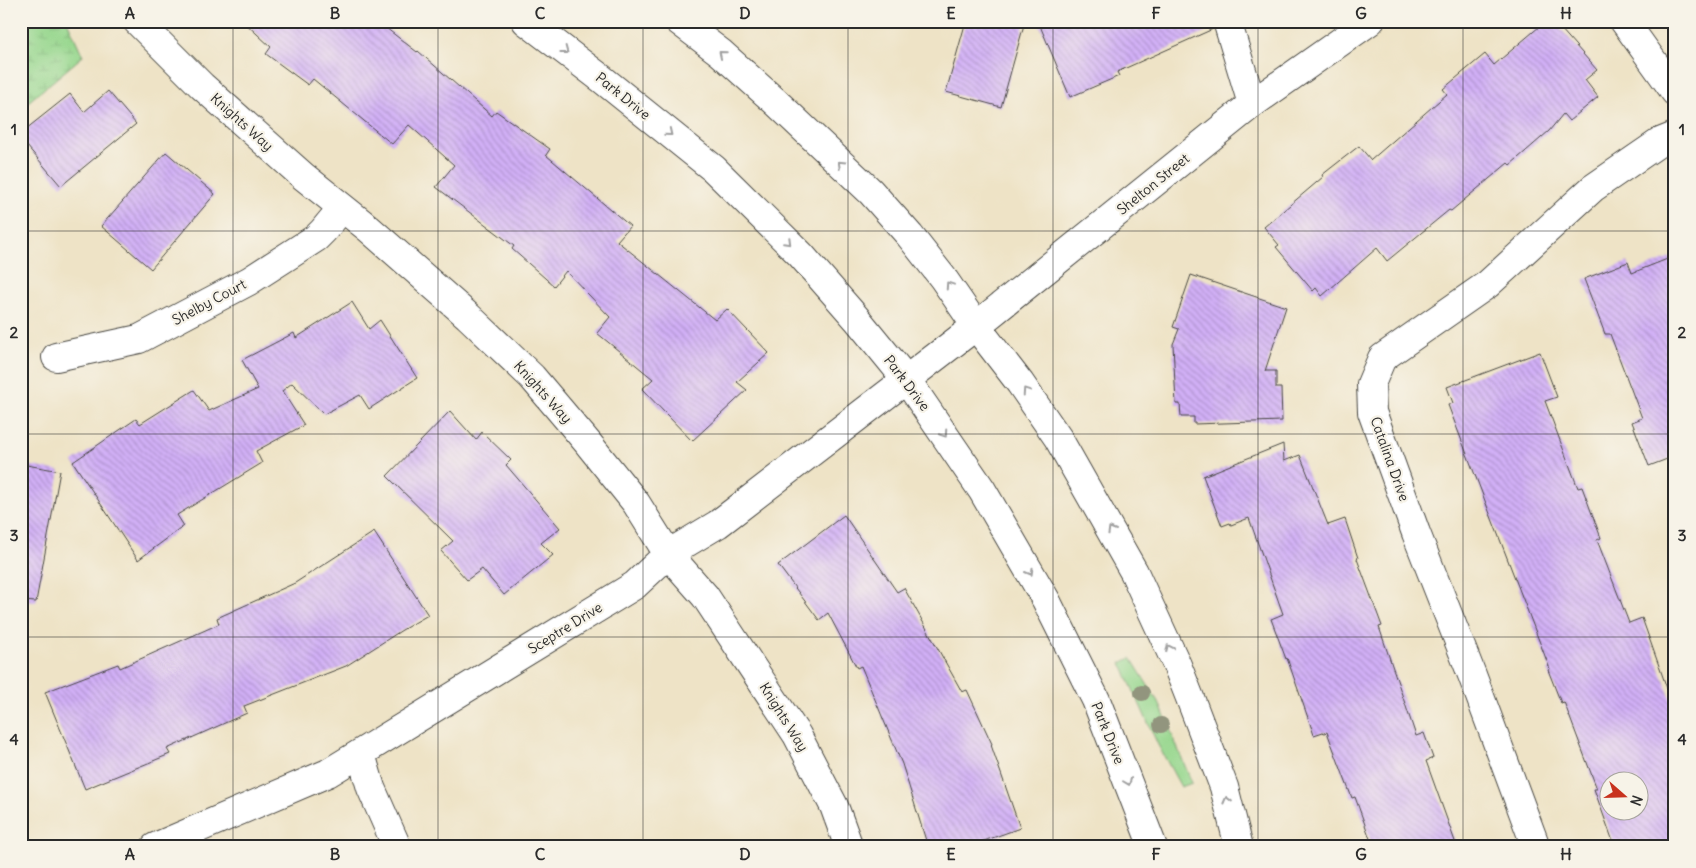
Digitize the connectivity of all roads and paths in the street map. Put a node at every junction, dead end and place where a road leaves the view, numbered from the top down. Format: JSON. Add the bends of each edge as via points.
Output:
{"nodes":[{"id":1,"x":137,"y":21,"type":"edge"},
{"id":2,"x":526,"y":21,"type":"edge"},
{"id":3,"x":679,"y":21,"type":"edge"},
{"id":4,"x":1227,"y":21,"type":"edge"},
{"id":5,"x":1370,"y":21,"type":"edge"},
{"id":6,"x":1624,"y":21,"type":"edge"},
{"id":7,"x":1675,"y":92,"type":"edge"},
{"id":8,"x":1252,"y":104,"type":"junction"},
{"id":9,"x":1675,"y":136,"type":"edge"},
{"id":10,"x":342,"y":208,"type":"junction"},
{"id":11,"x":976,"y":326,"type":"junction"},
{"id":12,"x":940,"y":353,"type":"joint"},
{"id":13,"x":56,"y":357,"type":"dead end"},
{"id":14,"x":906,"y":380,"type":"junction"},
{"id":15,"x":668,"y":554,"type":"junction"},
{"id":16,"x":361,"y":754,"type":"junction"},
{"id":17,"x":155,"y":847,"type":"edge"},
{"id":18,"x":397,"y":847,"type":"edge"},
{"id":19,"x":849,"y":847,"type":"edge"},
{"id":20,"x":1153,"y":847,"type":"edge"},
{"id":21,"x":1239,"y":847,"type":"edge"},
{"id":22,"x":1536,"y":847,"type":"edge"}],
"edges":[{"from":1,"to":10,"type":"street","name":"Knights Way","via":[[202,86]]},
{"from":2,"to":14,"type":"street","name":"Park Drive","one_way":true,"via":[[714,169],[801,255]]},
{"from":11,"to":3,"type":"street","one_way":true,"via":[[938,271],[871,192],[721,53]]},
{"from":4,"to":8,"type":"street"},
{"from":5,"to":8,"type":"street","name":"Shelton Street"},
{"from":6,"to":7,"type":"street"},
{"from":8,"to":11,"type":"street","name":"Shelton Street"},
{"from":9,"to":22,"type":"street","name":"Catalina Drive","via":[[1660,142],[1593,188],[1488,284],[1382,358],[1371,384],[1372,412]]},
{"from":10,"to":13,"type":"street","name":"Shelby Court","via":[[316,238],[249,281],[139,339]]},
{"from":10,"to":15,"type":"street","name":"Knights Way","via":[[468,316],[532,377],[636,503]]},
{"from":11,"to":12,"type":"street","name":"Shelton Street"},
{"from":21,"to":11,"type":"street","one_way":true,"via":[[1224,787],[1187,689],[1131,566],[1058,438],[1010,368]]},
{"from":12,"to":14,"type":"street","name":"Sceptre Drive"},
{"from":14,"to":15,"type":"street","name":"Sceptre Drive","via":[[718,524]]},
{"from":14,"to":20,"type":"street","name":"Park Drive","one_way":true,"via":[[982,490],[1046,600],[1096,700]]},
{"from":15,"to":16,"type":"street","name":"Sceptre Drive","via":[[635,585]]},
{"from":15,"to":19,"type":"street","name":"Knights Way","via":[[705,596],[797,735],[834,806]]},
{"from":16,"to":17,"type":"street","name":"Sceptre Drive","via":[[328,773]]},
{"from":16,"to":18,"type":"street","via":[[371,788]]}]}
